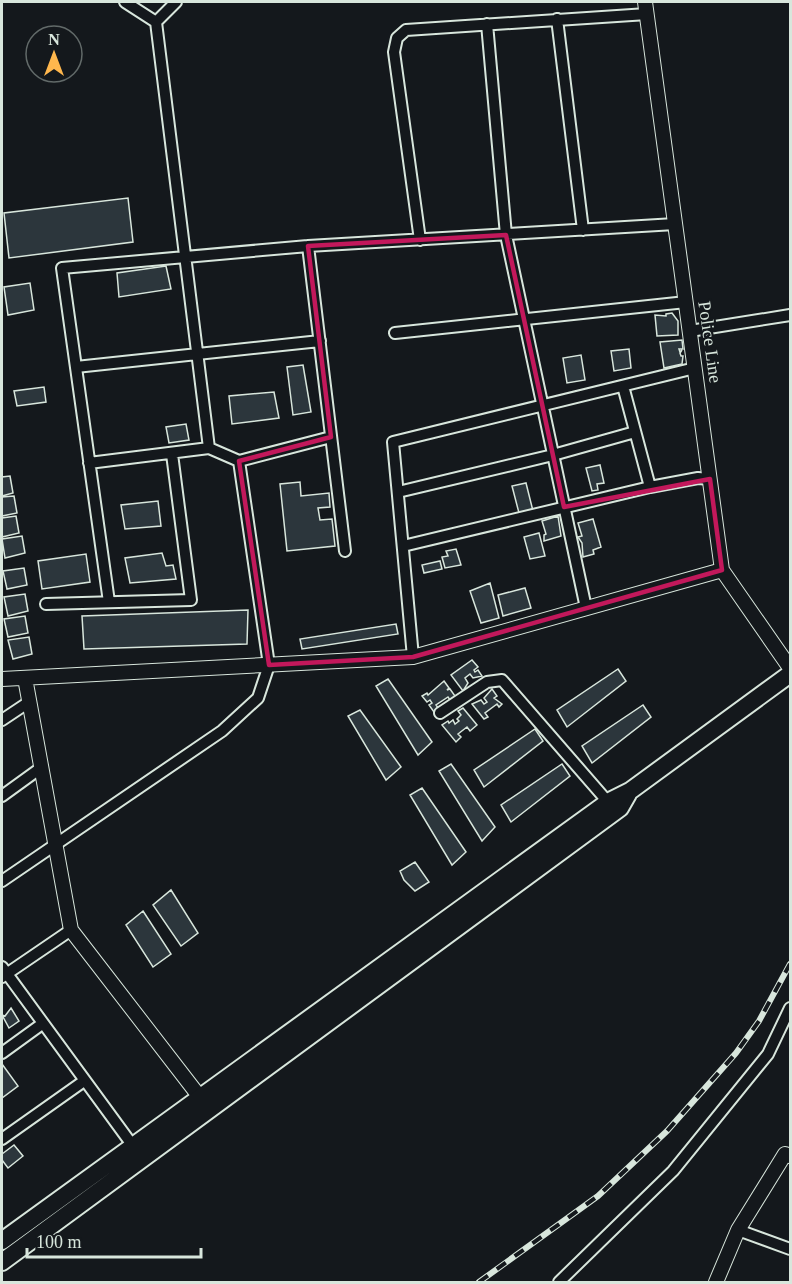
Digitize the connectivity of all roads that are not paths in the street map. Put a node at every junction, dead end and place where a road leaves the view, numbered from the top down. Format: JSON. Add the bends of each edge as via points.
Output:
{"nodes":[{"id":1,"x":125,"y":2,"type":"edge"},
{"id":2,"x":177,"y":2,"type":"edge"},
{"id":3,"x":646,"y":8,"type":"edge"},
{"id":4,"x":557,"y":19,"type":"junction"},
{"id":5,"x":156,"y":22,"type":"junction"},
{"id":6,"x":487,"y":24,"type":"junction"},
{"id":7,"x":675,"y":224,"type":"junction"},
{"id":8,"x":583,"y":230,"type":"junction"},
{"id":9,"x":506,"y":235,"type":"junction"},
{"id":10,"x":420,"y":240,"type":"junction"},
{"id":11,"x":308,"y":246,"type":"junction"},
{"id":12,"x":183,"y":255,"type":"junction"},
{"id":13,"x":686,"y":302,"type":"junction"},
{"id":14,"x":790,"y":315,"type":"edge"},
{"id":15,"x":524,"y":320,"type":"junction"},
{"id":16,"x":690,"y":331,"type":"junction"},
{"id":17,"x":395,"y":333,"type":"dead end"},
{"id":18,"x":320,"y":341,"type":"junction"},
{"id":19,"x":196,"y":353,"type":"junction"},
{"id":20,"x":76,"y":367,"type":"junction"},
{"id":21,"x":695,"y":368,"type":"junction"},
{"id":22,"x":623,"y":386,"type":"junction"},
{"id":23,"x":542,"y":406,"type":"junction"},
{"id":24,"x":635,"y":432,"type":"junction"},
{"id":25,"x":331,"y":437,"type":"junction"},
{"id":26,"x":209,"y":448,"type":"junction"},
{"id":27,"x":172,"y":454,"type":"junction"},
{"id":28,"x":553,"y":455,"type":"junction"},
{"id":29,"x":239,"y":461,"type":"junction"},
{"id":30,"x":89,"y":463,"type":"junction"},
{"id":31,"x":710,"y":479,"type":"junction"},
{"id":32,"x":650,"y":487,"type":"junction"},
{"id":33,"x":398,"y":492,"type":"junction"},
{"id":34,"x":564,"y":507,"type":"junction"},
{"id":35,"x":403,"y":546,"type":"junction"},
{"id":36,"x":345,"y":551,"type":"dead end"},
{"id":37,"x":722,"y":570,"type":"junction"},
{"id":38,"x":109,"y":602,"type":"junction"},
{"id":39,"x":46,"y":604,"type":"dead end"},
{"id":40,"x":586,"y":608,"type":"junction"},
{"id":41,"x":414,"y":657,"type":"junction"},
{"id":42,"x":269,"y":665,"type":"junction"},
{"id":43,"x":790,"y":668,"type":"edge"},
{"id":44,"x":790,"y":674,"type":"edge"},
{"id":45,"x":25,"y":678,"type":"junction"},
{"id":46,"x":2,"y":679,"type":"edge"},
{"id":47,"x":29,"y":702,"type":"junction"},
{"id":48,"x":440,"y":713,"type":"dead end"},
{"id":49,"x":2,"y":720,"type":"edge"},
{"id":50,"x":42,"y":766,"type":"junction"},
{"id":51,"x":630,"y":791,"type":"junction"},
{"id":52,"x":2,"y":796,"type":"edge"},
{"id":53,"x":608,"y":802,"type":"junction"},
{"id":54,"x":56,"y":841,"type":"junction"},
{"id":55,"x":2,"y":880,"type":"edge"},
{"id":56,"x":71,"y":930,"type":"junction"},
{"id":57,"x":3,"y":973,"type":"edge"},
{"id":58,"x":790,"y":1008,"type":"edge"},
{"id":59,"x":42,"y":1023,"type":"junction"},
{"id":60,"x":2,"y":1053,"type":"edge"},
{"id":61,"x":84,"y":1081,"type":"junction"},
{"id":62,"x":205,"y":1103,"type":"junction"},
{"id":63,"x":2,"y":1139,"type":"edge"},
{"id":64,"x":133,"y":1146,"type":"junction"},
{"id":65,"x":789,"y":1151,"type":"edge"},
{"id":66,"x":738,"y":1230,"type":"junction"},
{"id":67,"x":2,"y":1241,"type":"edge"},
{"id":68,"x":790,"y":1249,"type":"edge"},
{"id":69,"x":2,"y":1262,"type":"edge"},
{"id":70,"x":559,"y":1282,"type":"edge"},
{"id":71,"x":716,"y":1282,"type":"edge"}],
"edges":[{"from":1,"to":5,"type":"street"},
{"from":2,"to":5,"type":"street"},
{"from":3,"to":4,"type":"street"},
{"from":3,"to":7,"type":"street","name":"Police Line"},
{"from":4,"to":6,"type":"street"},
{"from":4,"to":8,"type":"street"},
{"from":5,"to":12,"type":"street"},
{"from":6,"to":9,"type":"street"},
{"from":6,"to":10,"type":"street","via":[[406,30],[397,38],[394,52]]},
{"from":7,"to":8,"type":"street"},
{"from":7,"to":13,"type":"street","name":"Police Line"},
{"from":8,"to":9,"type":"street"},
{"from":9,"to":10,"type":"street"},
{"from":9,"to":15,"type":"street"},
{"from":10,"to":11,"type":"street"},
{"from":11,"to":12,"type":"street"},
{"from":11,"to":18,"type":"street"},
{"from":12,"to":19,"type":"street"},
{"from":12,"to":20,"type":"street","via":[[62,268]]},
{"from":13,"to":15,"type":"street"},
{"from":13,"to":16,"type":"street","name":"Police Line"},
{"from":14,"to":16,"type":"street"},
{"from":15,"to":17,"type":"street"},
{"from":15,"to":23,"type":"street"},
{"from":16,"to":21,"type":"street","name":"Police Line"},
{"from":18,"to":19,"type":"street"},
{"from":18,"to":25,"type":"street"},
{"from":19,"to":20,"type":"street"},
{"from":19,"to":26,"type":"street"},
{"from":20,"to":30,"type":"street"},
{"from":21,"to":22,"type":"street"},
{"from":21,"to":31,"type":"street","name":"Police Line"},
{"from":22,"to":23,"type":"street"},
{"from":22,"to":24,"type":"street"},
{"from":23,"to":28,"type":"street"},
{"from":23,"to":33,"type":"street","via":[[393,442]]},
{"from":24,"to":28,"type":"street"},
{"from":24,"to":32,"type":"street"},
{"from":25,"to":29,"type":"street"},
{"from":25,"to":36,"type":"street"},
{"from":26,"to":27,"type":"street"},
{"from":26,"to":29,"type":"street"},
{"from":27,"to":30,"type":"street"},
{"from":27,"to":38,"type":"street","via":[[191,600]]},
{"from":28,"to":33,"type":"street"},
{"from":28,"to":34,"type":"street"},
{"from":29,"to":42,"type":"street"},
{"from":30,"to":38,"type":"street"},
{"from":31,"to":32,"type":"street"},
{"from":31,"to":37,"type":"street","name":"Police Line"},
{"from":32,"to":34,"type":"street"},
{"from":33,"to":35,"type":"street"},
{"from":34,"to":35,"type":"street"},
{"from":34,"to":40,"type":"street"},
{"from":35,"to":41,"type":"street"},
{"from":37,"to":40,"type":"street"},
{"from":37,"to":43,"type":"street","name":"Police Line"},
{"from":38,"to":39,"type":"street"},
{"from":40,"to":41,"type":"street"},
{"from":41,"to":42,"type":"street"},
{"from":42,"to":45,"type":"street"},
{"from":42,"to":54,"type":"street","via":[[258,698],[222,731]]},
{"from":44,"to":51,"type":"main road"},
{"from":45,"to":46,"type":"street"},
{"from":45,"to":47,"type":"street"},
{"from":47,"to":49,"type":"street"},
{"from":47,"to":50,"type":"street"},
{"from":48,"to":53,"type":"street","via":[[487,682],[502,680]]},
{"from":50,"to":52,"type":"street"},
{"from":50,"to":54,"type":"street"},
{"from":51,"to":53,"type":"main road"},
{"from":51,"to":62,"type":"main road","via":[[620,808]]},
{"from":53,"to":62,"type":"main road"},
{"from":54,"to":55,"type":"street"},
{"from":54,"to":56,"type":"street"},
{"from":56,"to":57,"type":"street"},
{"from":56,"to":62,"type":"street"},
{"from":57,"to":59,"type":"street"},
{"from":58,"to":70,"type":"street","via":[[768,1054],[673,1171]]},
{"from":59,"to":60,"type":"street"},
{"from":59,"to":61,"type":"street"},
{"from":61,"to":63,"type":"street"},
{"from":61,"to":64,"type":"street"},
{"from":62,"to":64,"type":"main road"},
{"from":62,"to":69,"type":"main road"},
{"from":64,"to":67,"type":"main road"},
{"from":65,"to":66,"type":"street"},
{"from":66,"to":68,"type":"street"},
{"from":66,"to":71,"type":"street"}]}
